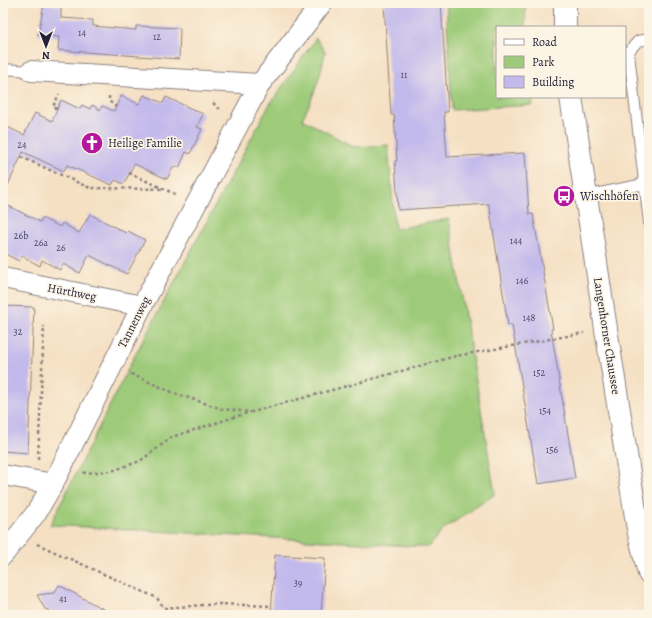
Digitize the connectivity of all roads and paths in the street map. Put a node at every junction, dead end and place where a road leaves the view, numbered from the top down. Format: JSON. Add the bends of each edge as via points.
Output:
{"nodes":[{"id":1,"x":322,"y":3,"type":"edge"},
{"id":2,"x":565,"y":3,"type":"edge"},
{"id":3,"x":565,"y":26,"type":"edge"},
{"id":4,"x":649,"y":39,"type":"edge"},
{"id":5,"x":3,"y":69,"type":"edge"},
{"id":6,"x":31,"y":71,"type":"joint"},
{"id":7,"x":260,"y":84,"type":"junction"},
{"id":8,"x":61,"y":88,"type":"dead end"},
{"id":9,"x":108,"y":91,"type":"dead end"},
{"id":10,"x":571,"y":98,"type":"edge"},
{"id":11,"x":116,"y":107,"type":"dead end"},
{"id":12,"x":57,"y":109,"type":"dead end"},
{"id":13,"x":21,"y":157,"type":"dead end"},
{"id":14,"x":129,"y":173,"type":"dead end"},
{"id":15,"x":647,"y":184,"type":"edge"},
{"id":16,"x":164,"y":189,"type":"junction"},
{"id":17,"x":585,"y":196,"type":"junction"},
{"id":18,"x":196,"y":204,"type":"junction"},
{"id":19,"x":649,"y":223,"type":"edge"},
{"id":20,"x":3,"y":278,"type":"edge"},
{"id":21,"x":142,"y":306,"type":"junction"},
{"id":22,"x":44,"y":326,"type":"dead end"},
{"id":23,"x":606,"y":329,"type":"junction"},
{"id":24,"x":112,"y":366,"type":"junction"},
{"id":25,"x":252,"y":412,"type":"junction"},
{"id":26,"x":3,"y":475,"type":"edge"},
{"id":27,"x":50,"y":478,"type":"junction"},
{"id":28,"x":18,"y":536,"type":"junction"},
{"id":29,"x":3,"y":555,"type":"edge"},
{"id":30,"x":649,"y":573,"type":"edge"},
{"id":31,"x":271,"y":606,"type":"dead end"}],
"edges":[{"from":1,"to":7,"type":"street","name":"Tannenweg"},
{"from":2,"to":3,"type":"main road"},
{"from":4,"to":15,"type":"lane","via":[[638,41],[629,54]]},
{"from":5,"to":6,"type":"lane"},
{"from":6,"to":7,"type":"street"},
{"from":7,"to":18,"type":"street","name":"Tannenweg"},
{"from":8,"to":12,"type":"path","via":[[54,107]]},
{"from":9,"to":11,"type":"path","via":[[109,101]]},
{"from":10,"to":17,"type":"main road","name":"Langenhorner Chaussee"},
{"from":13,"to":16,"type":"path","via":[[90,188]]},
{"from":14,"to":16,"type":"path"},
{"from":15,"to":17,"type":"lane"},
{"from":15,"to":19,"type":"lane"},
{"from":16,"to":18,"type":"path"},
{"from":17,"to":23,"type":"main road","name":"Langenhorner Chaussee"},
{"from":18,"to":21,"type":"street","name":"Tannenweg"},
{"from":20,"to":21,"type":"street","name":"Hürthweg"},
{"from":21,"to":24,"type":"street","name":"Tannenweg"},
{"from":22,"to":27,"type":"path"},
{"from":23,"to":25,"type":"path","via":[[456,356]]},
{"from":23,"to":30,"type":"main road","name":"Langenhorner Chaussee","via":[[638,529]]},
{"from":24,"to":25,"type":"path","via":[[174,393],[222,409]]},
{"from":24,"to":27,"type":"street","name":"Tannenweg"},
{"from":25,"to":27,"type":"path","via":[[172,437],[140,461],[112,471]]},
{"from":26,"to":27,"type":"street"},
{"from":27,"to":28,"type":"street","name":"Tannenweg","via":[[36,513]]},
{"from":28,"to":29,"type":"street","name":"Tannenweg"},
{"from":28,"to":31,"type":"path","via":[[158,598],[164,608],[218,604]]}]}
